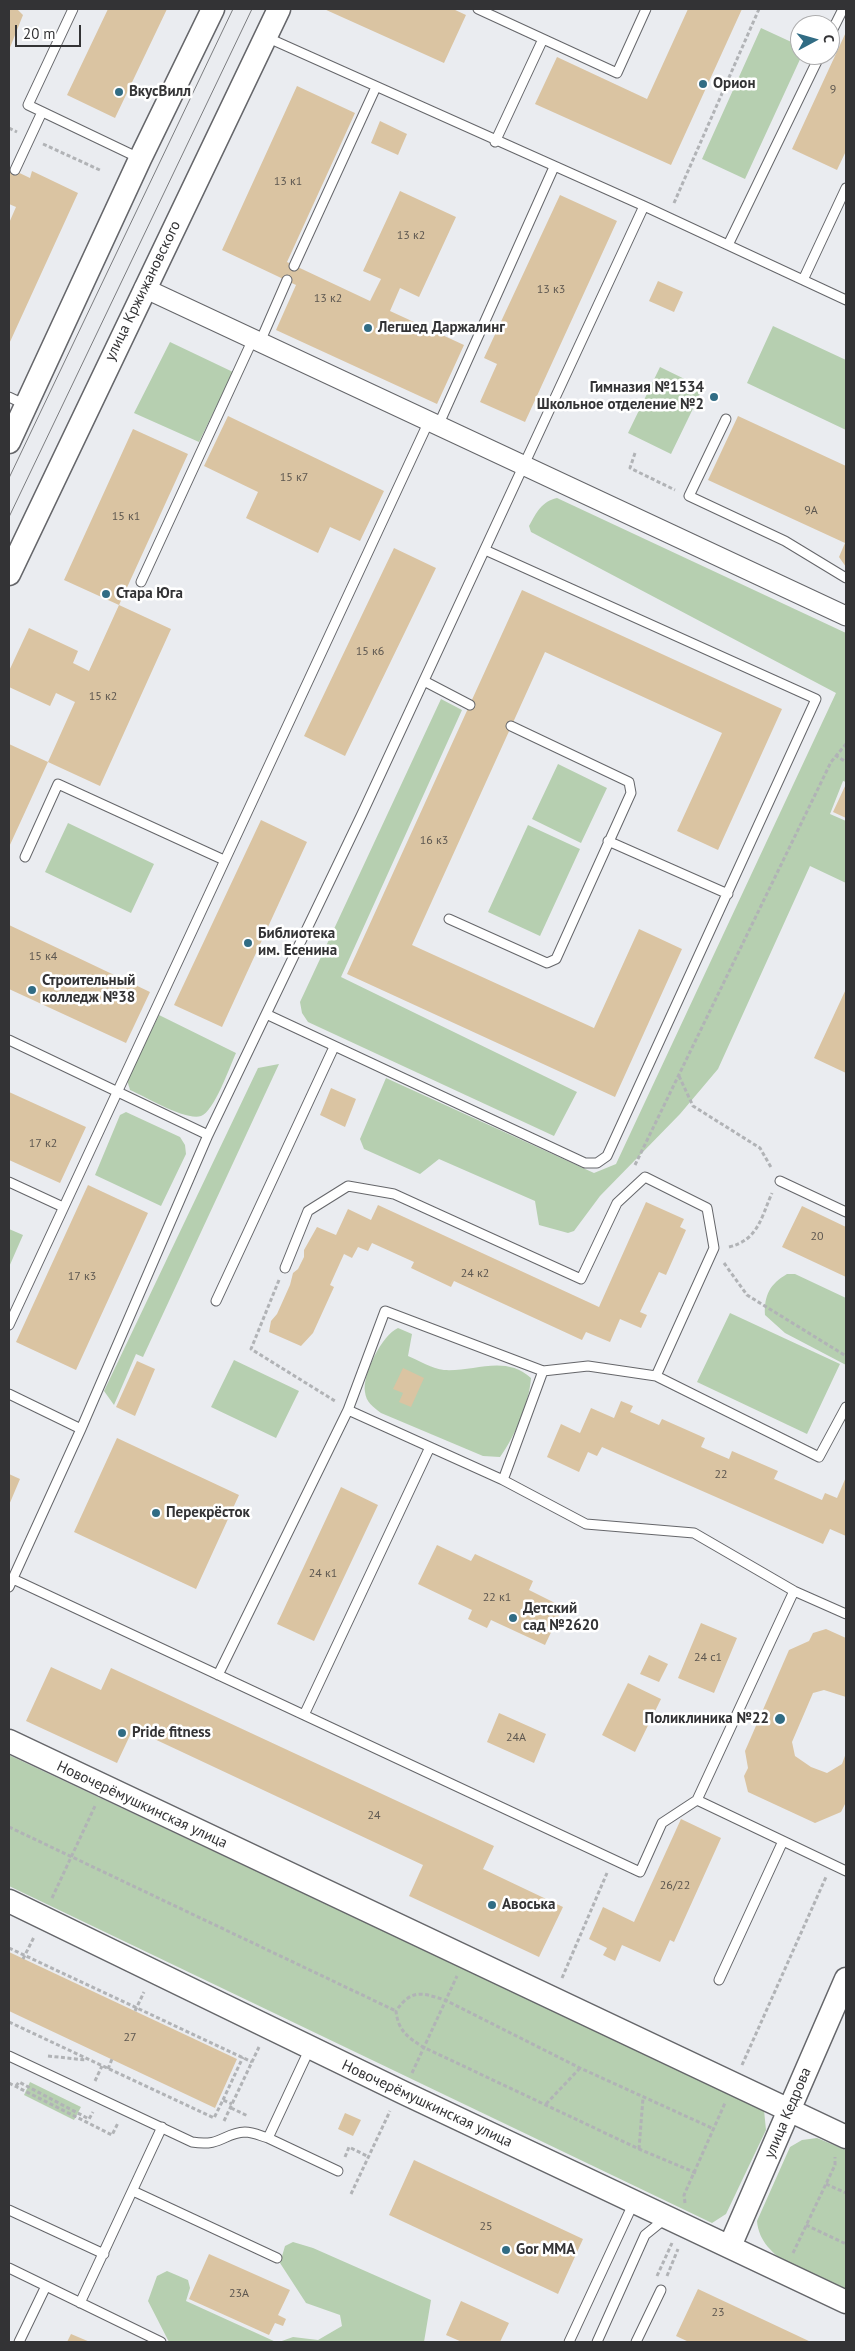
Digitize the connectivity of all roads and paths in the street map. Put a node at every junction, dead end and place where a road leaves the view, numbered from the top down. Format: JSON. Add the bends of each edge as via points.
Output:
{"nodes":[{"id":1,"x":73,"y":9,"type":"edge"},
{"id":2,"x":212,"y":9,"type":"edge"},
{"id":3,"x":279,"y":9,"type":"edge"},
{"id":4,"x":478,"y":9,"type":"edge"},
{"id":5,"x":646,"y":9,"type":"edge"},
{"id":6,"x":759,"y":9,"type":"edge"},
{"id":7,"x":265,"y":37,"type":"junction"},
{"id":8,"x":543,"y":39,"type":"junction"},
{"id":9,"x":815,"y":65,"type":"edge"},
{"id":10,"x":376,"y":87,"type":"junction"},
{"id":11,"x":42,"y":112,"type":"junction"},
{"id":12,"x":9,"y":128,"type":"edge"},
{"id":13,"x":30,"y":138,"type":"junction"},
{"id":14,"x":496,"y":142,"type":"junction"},
{"id":15,"x":140,"y":159,"type":"junction"},
{"id":16,"x":554,"y":167,"type":"junction"},
{"id":17,"x":15,"y":170,"type":"dead end"},
{"id":18,"x":102,"y":171,"type":"dead end"},
{"id":19,"x":846,"y":188,"type":"edge"},
{"id":20,"x":644,"y":206,"type":"junction"},
{"id":21,"x":668,"y":217,"type":"junction"},
{"id":22,"x":728,"y":245,"type":"junction"},
{"id":23,"x":294,"y":266,"type":"dead end"},
{"id":24,"x":287,"y":280,"type":"dead end"},
{"id":25,"x":804,"y":280,"type":"junction"},
{"id":26,"x":144,"y":288,"type":"junction"},
{"id":27,"x":846,"y":300,"type":"edge"},
{"id":28,"x":256,"y":341,"type":"junction"},
{"id":29,"x":18,"y":401,"type":"edge"},
{"id":30,"x":726,"y":419,"type":"dead end"},
{"id":31,"x":434,"y":424,"type":"junction"},
{"id":32,"x":9,"y":442,"type":"edge"},
{"id":33,"x":635,"y":452,"type":"dead end"},
{"id":34,"x":524,"y":466,"type":"junction"},
{"id":35,"x":689,"y":496,"type":"junction"},
{"id":36,"x":485,"y":550,"type":"junction"},
{"id":37,"x":9,"y":574,"type":"edge"},
{"id":38,"x":846,"y":578,"type":"edge"},
{"id":39,"x":141,"y":582,"type":"dead end"},
{"id":40,"x":846,"y":616,"type":"edge"},
{"id":41,"x":424,"y":681,"type":"junction"},
{"id":42,"x":470,"y":705,"type":"dead end"},
{"id":43,"x":511,"y":726,"type":"dead end"},
{"id":44,"x":846,"y":744,"type":"edge"},
{"id":45,"x":835,"y":755,"type":"junction"},
{"id":46,"x":846,"y":762,"type":"edge"},
{"id":47,"x":608,"y":841,"type":"junction"},
{"id":48,"x":25,"y":856,"type":"dead end"},
{"id":49,"x":224,"y":860,"type":"junction"},
{"id":50,"x":728,"y":894,"type":"junction"},
{"id":51,"x":449,"y":919,"type":"dead end"},
{"id":52,"x":266,"y":1014,"type":"junction"},
{"id":53,"x":9,"y":1040,"type":"edge"},
{"id":54,"x":334,"y":1047,"type":"junction"},
{"id":55,"x":679,"y":1075,"type":"junction"},
{"id":56,"x":116,"y":1091,"type":"junction"},
{"id":57,"x":208,"y":1134,"type":"junction"},
{"id":58,"x":633,"y":1169,"type":"dead end"},
{"id":59,"x":780,"y":1181,"type":"junction"},
{"id":60,"x":9,"y":1182,"type":"edge"},
{"id":61,"x":63,"y":1207,"type":"junction"},
{"id":62,"x":846,"y":1212,"type":"edge"},
{"id":63,"x":714,"y":1248,"type":"junction"},
{"id":64,"x":284,"y":1268,"type":"joint"},
{"id":65,"x":216,"y":1301,"type":"dead end"},
{"id":66,"x":9,"y":1325,"type":"edge"},
{"id":67,"x":846,"y":1356,"type":"edge"},
{"id":68,"x":543,"y":1371,"type":"junction"},
{"id":69,"x":656,"y":1376,"type":"junction"},
{"id":70,"x":9,"y":1394,"type":"edge"},
{"id":71,"x":846,"y":1407,"type":"edge"},
{"id":72,"x":348,"y":1410,"type":"junction"},
{"id":73,"x":81,"y":1429,"type":"junction"},
{"id":74,"x":430,"y":1446,"type":"junction"},
{"id":75,"x":503,"y":1480,"type":"junction"},
{"id":76,"x":11,"y":1583,"type":"edge"},
{"id":77,"x":794,"y":1591,"type":"junction"},
{"id":78,"x":846,"y":1614,"type":"edge"},
{"id":79,"x":218,"y":1675,"type":"junction"},
{"id":80,"x":304,"y":1715,"type":"junction"},
{"id":81,"x":9,"y":1741,"type":"edge"},
{"id":82,"x":104,"y":1787,"type":"junction"},
{"id":83,"x":697,"y":1800,"type":"junction"},
{"id":84,"x":9,"y":1827,"type":"edge"},
{"id":85,"x":783,"y":1841,"type":"junction"},
{"id":86,"x":71,"y":1857,"type":"junction"},
{"id":87,"x":613,"y":1860,"type":"junction"},
{"id":88,"x":843,"y":1870,"type":"edge"},
{"id":89,"x":9,"y":1901,"type":"edge"},
{"id":90,"x":43,"y":1918,"type":"junction"},
{"id":91,"x":9,"y":1948,"type":"edge"},
{"id":92,"x":24,"y":1957,"type":"junction"},
{"id":93,"x":465,"y":1958,"type":"junction"},
{"id":94,"x":562,"y":1978,"type":"dead end"},
{"id":95,"x":846,"y":1979,"type":"edge"},
{"id":96,"x":719,"y":1980,"type":"dead end"},
{"id":97,"x":144,"y":1992,"type":"dead end"},
{"id":98,"x":445,"y":2000,"type":"junction"},
{"id":99,"x":136,"y":2010,"type":"junction"},
{"id":100,"x":396,"y":2011,"type":"junction"},
{"id":101,"x":9,"y":2022,"type":"edge"},
{"id":102,"x":259,"y":2046,"type":"dead end"},
{"id":103,"x":424,"y":2047,"type":"junction"},
{"id":104,"x":310,"y":2048,"type":"junction"},
{"id":105,"x":9,"y":2056,"type":"edge"},
{"id":106,"x":242,"y":2057,"type":"junction"},
{"id":107,"x":112,"y":2059,"type":"dead end"},
{"id":108,"x":252,"y":2062,"type":"junction"},
{"id":109,"x":580,"y":2068,"type":"junction"},
{"id":110,"x":108,"y":2069,"type":"junction"},
{"id":111,"x":9,"y":2083,"type":"edge"},
{"id":112,"x":734,"y":2084,"type":"junction"},
{"id":113,"x":643,"y":2098,"type":"junction"},
{"id":114,"x":223,"y":2100,"type":"junction"},
{"id":115,"x":397,"y":2100,"type":"junction"},
{"id":116,"x":232,"y":2104,"type":"junction"},
{"id":117,"x":546,"y":2104,"type":"junction"},
{"id":118,"x":789,"y":2109,"type":"junction"},
{"id":119,"x":122,"y":2116,"type":"dead end"},
{"id":120,"x":89,"y":2119,"type":"dead end"},
{"id":121,"x":162,"y":2127,"type":"junction"},
{"id":122,"x":714,"y":2130,"type":"junction"},
{"id":123,"x":843,"y":2135,"type":"edge"},
{"id":124,"x":268,"y":2138,"type":"junction"},
{"id":125,"x":214,"y":2143,"type":"junction"},
{"id":126,"x":639,"y":2148,"type":"junction"},
{"id":127,"x":369,"y":2156,"type":"junction"},
{"id":128,"x":338,"y":2171,"type":"joint"},
{"id":129,"x":696,"y":2173,"type":"junction"},
{"id":130,"x":826,"y":2184,"type":"junction"},
{"id":131,"x":133,"y":2191,"type":"junction"},
{"id":132,"x":846,"y":2193,"type":"edge"},
{"id":133,"x":351,"y":2194,"type":"dead end"},
{"id":134,"x":634,"y":2202,"type":"junction"},
{"id":135,"x":9,"y":2210,"type":"edge"},
{"id":136,"x":674,"y":2221,"type":"junction"},
{"id":137,"x":806,"y":2225,"type":"junction"},
{"id":138,"x":846,"y":2244,"type":"edge"},
{"id":139,"x":730,"y":2246,"type":"junction"},
{"id":140,"x":678,"y":2249,"type":"dead end"},
{"id":141,"x":104,"y":2254,"type":"junction"},
{"id":142,"x":278,"y":2258,"type":"dead end"},
{"id":143,"x":9,"y":2268,"type":"edge"},
{"id":144,"x":784,"y":2272,"type":"junction"},
{"id":145,"x":46,"y":2286,"type":"junction"},
{"id":146,"x":660,"y":2290,"type":"joint"},
{"id":147,"x":846,"y":2302,"type":"edge"},
{"id":148,"x":80,"y":2303,"type":"junction"},
{"id":149,"x":19,"y":2342,"type":"edge"},
{"id":150,"x":161,"y":2342,"type":"edge"},
{"id":151,"x":569,"y":2342,"type":"edge"},
{"id":152,"x":597,"y":2342,"type":"edge"},
{"id":153,"x":636,"y":2342,"type":"edge"}],
"edges":[{"from":1,"to":11,"type":"lane","via":[[28,105]]},
{"from":2,"to":15,"type":"street"},
{"from":3,"to":7,"type":"street","name":"улица Кржижановского"},
{"from":4,"to":8,"type":"lane"},
{"from":5,"to":8,"type":"lane","via":[[616,73]]},
{"from":6,"to":21,"type":"path"},
{"from":7,"to":10,"type":"lane"},
{"from":7,"to":26,"type":"street","name":"улица Кржижановского"},
{"from":8,"to":14,"type":"lane"},
{"from":9,"to":22,"type":"lane"},
{"from":10,"to":14,"type":"lane"},
{"from":10,"to":23,"type":"lane"},
{"from":11,"to":13,"type":"lane"},
{"from":11,"to":15,"type":"lane"},
{"from":12,"to":13,"type":"path"},
{"from":13,"to":17,"type":"lane"},
{"from":13,"to":18,"type":"path"},
{"from":14,"to":16,"type":"lane"},
{"from":15,"to":29,"type":"street"},
{"from":16,"to":20,"type":"lane"},
{"from":16,"to":31,"type":"lane"},
{"from":19,"to":25,"type":"lane"},
{"from":20,"to":21,"type":"lane"},
{"from":20,"to":34,"type":"lane"},
{"from":21,"to":22,"type":"lane"},
{"from":22,"to":25,"type":"lane"},
{"from":24,"to":28,"type":"lane"},
{"from":25,"to":27,"type":"lane"},
{"from":26,"to":28,"type":"street"},
{"from":26,"to":37,"type":"street","name":"улица Кржижановского"},
{"from":28,"to":31,"type":"street"},
{"from":28,"to":39,"type":"lane"},
{"from":29,"to":32,"type":"street"},
{"from":30,"to":35,"type":"lane"},
{"from":31,"to":34,"type":"street"},
{"from":31,"to":49,"type":"lane"},
{"from":33,"to":35,"type":"path","via":[[630,468]]},
{"from":34,"to":36,"type":"lane"},
{"from":34,"to":40,"type":"street"},
{"from":35,"to":38,"type":"lane","via":[[786,541]]},
{"from":36,"to":41,"type":"lane"},
{"from":36,"to":50,"type":"lane","via":[[816,699]]},
{"from":41,"to":42,"type":"lane"},
{"from":41,"to":52,"type":"lane"},
{"from":43,"to":47,"type":"lane","via":[[629,782],[631,793]]},
{"from":44,"to":45,"type":"path"},
{"from":45,"to":46,"type":"path"},
{"from":45,"to":55,"type":"path"},
{"from":47,"to":50,"type":"lane"},
{"from":47,"to":51,"type":"lane","via":[[556,959],[547,963]]},
{"from":48,"to":49,"type":"lane","via":[[58,784]]},
{"from":49,"to":56,"type":"lane"},
{"from":50,"to":54,"type":"lane","via":[[607,1156],[597,1163],[584,1163]]},
{"from":52,"to":54,"type":"lane"},
{"from":52,"to":57,"type":"lane"},
{"from":53,"to":56,"type":"lane"},
{"from":54,"to":65,"type":"lane"},
{"from":55,"to":58,"type":"path"},
{"from":55,"to":59,"type":"path","via":[[693,1106],[760,1148]]},
{"from":56,"to":57,"type":"lane"},
{"from":56,"to":61,"type":"lane"},
{"from":57,"to":73,"type":"lane"},
{"from":59,"to":62,"type":"lane"},
{"from":59,"to":63,"type":"path","via":[[772,1191],[756,1230],[747,1240],[731,1247]]},
{"from":60,"to":61,"type":"lane"},
{"from":61,"to":66,"type":"lane"},
{"from":63,"to":64,"type":"lane","via":[[707,1208],[645,1177],[617,1203],[581,1279],[394,1194],[348,1186],[308,1211]]},
{"from":63,"to":67,"type":"path","via":[[747,1295]]},
{"from":63,"to":69,"type":"lane"},
{"from":64,"to":72,"type":"path","via":[[251,1350]]},
{"from":68,"to":69,"type":"lane","via":[[588,1366]]},
{"from":68,"to":72,"type":"lane","via":[[385,1311]]},
{"from":68,"to":75,"type":"lane"},
{"from":69,"to":71,"type":"lane","via":[[819,1457]]},
{"from":70,"to":73,"type":"lane"},
{"from":72,"to":74,"type":"lane"},
{"from":72,"to":79,"type":"lane"},
{"from":73,"to":76,"type":"lane"},
{"from":74,"to":75,"type":"lane"},
{"from":74,"to":80,"type":"lane"},
{"from":75,"to":77,"type":"lane","via":[[586,1524],[694,1533]]},
{"from":76,"to":79,"type":"lane"},
{"from":77,"to":78,"type":"lane"},
{"from":77,"to":83,"type":"lane"},
{"from":79,"to":80,"type":"lane"},
{"from":80,"to":87,"type":"lane"},
{"from":81,"to":82,"type":"street","name":"Новочерёмушкинская улица"},
{"from":82,"to":86,"type":"path"},
{"from":82,"to":93,"type":"street","name":"Новочерёмушкинская улица"},
{"from":83,"to":85,"type":"lane"},
{"from":83,"to":87,"type":"lane","via":[[662,1822],[640,1872]]},
{"from":84,"to":86,"type":"path"},
{"from":85,"to":88,"type":"lane"},
{"from":85,"to":96,"type":"lane"},
{"from":86,"to":90,"type":"path"},
{"from":86,"to":100,"type":"path"},
{"from":87,"to":94,"type":"path"},
{"from":88,"to":112,"type":"path","via":[[824,1879]]},
{"from":89,"to":90,"type":"street","name":"Новочерёмушкинская улица"},
{"from":90,"to":92,"type":"path"},
{"from":90,"to":104,"type":"street","name":"Новочерёмушкинская улица"},
{"from":91,"to":92,"type":"path"},
{"from":92,"to":99,"type":"path"},
{"from":93,"to":98,"type":"path"},
{"from":93,"to":112,"type":"street","name":"Новочерёмушкинская улица"},
{"from":95,"to":118,"type":"street","name":"улица Кедрова"},
{"from":97,"to":99,"type":"path"},
{"from":98,"to":100,"type":"path","via":[[423,1993],[411,1995]]},
{"from":98,"to":103,"type":"path"},
{"from":98,"to":109,"type":"path"},
{"from":99,"to":106,"type":"path"},
{"from":100,"to":103,"type":"path","via":[[397,2023],[406,2036]]},
{"from":101,"to":110,"type":"path"},
{"from":102,"to":108,"type":"path"},
{"from":103,"to":115,"type":"path"},
{"from":103,"to":117,"type":"path"},
{"from":104,"to":115,"type":"street","name":"Новочерёмушкинская улица"},
{"from":104,"to":124,"type":"lane"},
{"from":105,"to":121,"type":"lane"},
{"from":106,"to":108,"type":"path"},
{"from":106,"to":114,"type":"path"},
{"from":107,"to":110,"type":"path"},
{"from":108,"to":116,"type":"path"},
{"from":109,"to":113,"type":"path"},
{"from":109,"to":117,"type":"path"},
{"from":110,"to":114,"type":"path","via":[[214,2118]]},
{"from":111,"to":119,"type":"path","via":[[112,2135]]},
{"from":111,"to":120,"type":"path","via":[[17,2087],[19,2082]]},
{"from":112,"to":118,"type":"street","name":"Новочерёмушкинская улица"},
{"from":112,"to":122,"type":"path"},
{"from":113,"to":122,"type":"path"},
{"from":113,"to":126,"type":"path"},
{"from":114,"to":116,"type":"path"},
{"from":115,"to":127,"type":"path"},
{"from":115,"to":134,"type":"street","name":"Новочерёмушкинская улица"},
{"from":116,"to":125,"type":"path"},
{"from":117,"to":126,"type":"path"},
{"from":118,"to":123,"type":"street","name":"Новочерёмушкинская улица"},
{"from":118,"to":139,"type":"street","name":"улица Кедрова"},
{"from":121,"to":125,"type":"lane","via":[[192,2142]]},
{"from":121,"to":131,"type":"lane"},
{"from":122,"to":129,"type":"path"},
{"from":123,"to":130,"type":"path","via":[[835,2144],[835,2165]]},
{"from":124,"to":125,"type":"lane","via":[[247,2132]]},
{"from":124,"to":128,"type":"lane"},
{"from":126,"to":129,"type":"path"},
{"from":127,"to":128,"type":"path","via":[[349,2147]]},
{"from":127,"to":133,"type":"path"},
{"from":129,"to":136,"type":"path","via":[[684,2195],[687,2212]]},
{"from":130,"to":132,"type":"path"},
{"from":130,"to":137,"type":"path"},
{"from":131,"to":141,"type":"lane"},
{"from":131,"to":142,"type":"lane"},
{"from":134,"to":136,"type":"street","name":"Новочерёмушкинская улица"},
{"from":134,"to":151,"type":"lane"},
{"from":135,"to":141,"type":"lane"},
{"from":136,"to":139,"type":"street","name":"Новочерёмушкинская улица"},
{"from":136,"to":152,"type":"lane","via":[[645,2235]]},
{"from":137,"to":138,"type":"path"},
{"from":137,"to":144,"type":"path"},
{"from":139,"to":144,"type":"street","name":"Новочерёмушкинская улица"},
{"from":140,"to":146,"type":"path"},
{"from":141,"to":148,"type":"lane"},
{"from":143,"to":145,"type":"lane"},
{"from":144,"to":147,"type":"street","name":"Новочерёмушкинская улица"},
{"from":145,"to":148,"type":"lane"},
{"from":145,"to":149,"type":"lane"},
{"from":146,"to":153,"type":"lane"},
{"from":148,"to":150,"type":"lane"}]}
